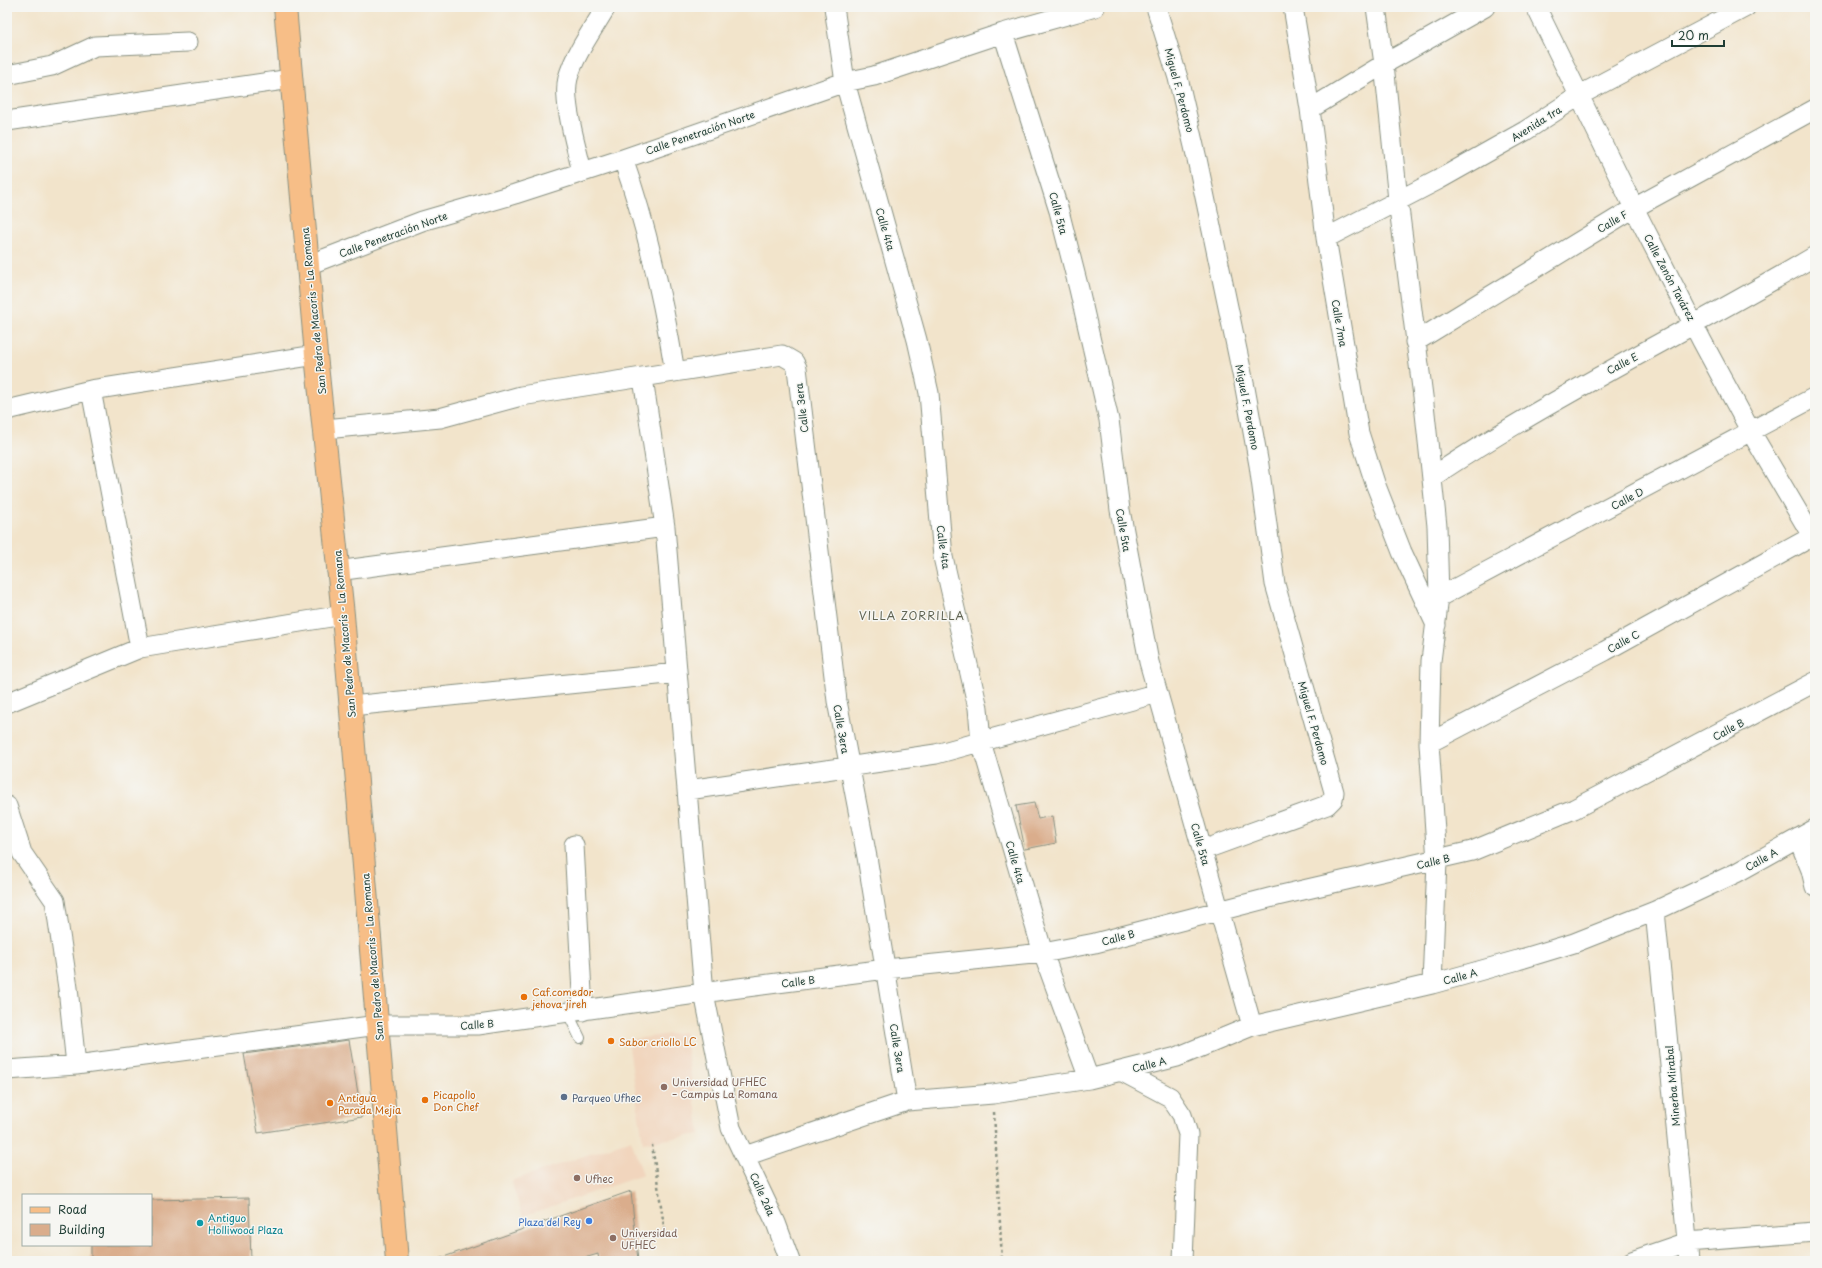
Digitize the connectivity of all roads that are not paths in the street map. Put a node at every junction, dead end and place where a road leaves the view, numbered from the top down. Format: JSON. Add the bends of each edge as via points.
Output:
{"nodes":[{"id":1,"x":285,"y":7,"type":"edge"},
{"id":2,"x":606,"y":7,"type":"edge"},
{"id":3,"x":1095,"y":7,"type":"edge"},
{"id":4,"x":1156,"y":7,"type":"edge"},
{"id":5,"x":1293,"y":7,"type":"edge"},
{"id":6,"x":1376,"y":7,"type":"edge"},
{"id":7,"x":1485,"y":7,"type":"edge"},
{"id":8,"x":1536,"y":7,"type":"edge"},
{"id":9,"x":1746,"y":7,"type":"edge"},
{"id":10,"x":836,"y":8,"type":"edge"},
{"id":11,"x":1003,"y":33,"type":"junction"},
{"id":12,"x":188,"y":42,"type":"dead end"},
{"id":13,"x":1384,"y":64,"type":"junction"},
{"id":14,"x":7,"y":75,"type":"edge"},
{"id":15,"x":291,"y":79,"type":"junction"},
{"id":16,"x":845,"y":82,"type":"junction"},
{"id":17,"x":1580,"y":95,"type":"junction"},
{"id":18,"x":1310,"y":109,"type":"junction"},
{"id":19,"x":1815,"y":109,"type":"edge"},
{"id":20,"x":7,"y":121,"type":"edge"},
{"id":21,"x":623,"y":159,"type":"junction"},
{"id":22,"x":582,"y":172,"type":"junction"},
{"id":23,"x":1398,"y":200,"type":"junction"},
{"id":24,"x":1634,"y":208,"type":"junction"},
{"id":25,"x":1326,"y":238,"type":"junction"},
{"id":26,"x":1815,"y":256,"type":"edge"},
{"id":27,"x":308,"y":266,"type":"junction"},
{"id":28,"x":1695,"y":324,"type":"junction"},
{"id":29,"x":1415,"y":342,"type":"junction"},
{"id":30,"x":316,"y":355,"type":"junction"},
{"id":31,"x":675,"y":372,"type":"junction"},
{"id":32,"x":643,"y":378,"type":"junction"},
{"id":33,"x":91,"y":390,"type":"junction"},
{"id":34,"x":1815,"y":397,"type":"edge"},
{"id":35,"x":7,"y":410,"type":"edge"},
{"id":36,"x":325,"y":429,"type":"junction"},
{"id":37,"x":1752,"y":432,"type":"junction"},
{"id":38,"x":1432,"y":477,"type":"junction"},
{"id":39,"x":665,"y":527,"type":"junction"},
{"id":40,"x":1814,"y":538,"type":"edge"},
{"id":41,"x":337,"y":571,"type":"junction"},
{"id":42,"x":1439,"y":597,"type":"junction"},
{"id":43,"x":343,"y":615,"type":"junction"},
{"id":44,"x":1436,"y":625,"type":"junction"},
{"id":45,"x":140,"y":648,"type":"junction"},
{"id":46,"x":677,"y":672,"type":"junction"},
{"id":47,"x":1815,"y":682,"type":"edge"},
{"id":48,"x":1158,"y":693,"type":"junction"},
{"id":49,"x":7,"y":703,"type":"edge"},
{"id":50,"x":350,"y":706,"type":"junction"},
{"id":51,"x":981,"y":742,"type":"junction"},
{"id":52,"x":1429,"y":743,"type":"junction"},
{"id":53,"x":850,"y":767,"type":"junction"},
{"id":54,"x":688,"y":790,"type":"junction"},
{"id":55,"x":7,"y":806,"type":"edge"},
{"id":56,"x":1815,"y":829,"type":"edge"},
{"id":57,"x":1798,"y":838,"type":"junction"},
{"id":58,"x":574,"y":845,"type":"dead end"},
{"id":59,"x":1203,"y":850,"type":"junction"},
{"id":60,"x":15,"y":855,"type":"edge"},
{"id":61,"x":1437,"y":861,"type":"junction"},
{"id":62,"x":1815,"y":887,"type":"edge"},
{"id":63,"x":1220,"y":910,"type":"junction"},
{"id":64,"x":1655,"y":911,"type":"junction"},
{"id":65,"x":1043,"y":953,"type":"junction"},
{"id":66,"x":886,"y":969,"type":"junction"},
{"id":67,"x":1432,"y":984,"type":"junction"},
{"id":68,"x":704,"y":993,"type":"junction"},
{"id":69,"x":575,"y":1012,"type":"junction"},
{"id":70,"x":378,"y":1025,"type":"junction"},
{"id":71,"x":1252,"y":1026,"type":"junction"},
{"id":72,"x":580,"y":1038,"type":"dead end"},
{"id":73,"x":76,"y":1065,"type":"junction"},
{"id":74,"x":7,"y":1070,"type":"edge"},
{"id":75,"x":1120,"y":1071,"type":"junction"},
{"id":76,"x":1089,"y":1078,"type":"junction"},
{"id":77,"x":906,"y":1101,"type":"junction"},
{"id":78,"x":745,"y":1156,"type":"junction"},
{"id":79,"x":1815,"y":1232,"type":"edge"},
{"id":80,"x":1686,"y":1242,"type":"junction"},
{"id":81,"x":398,"y":1261,"type":"edge"},
{"id":82,"x":790,"y":1261,"type":"edge"},
{"id":83,"x":1182,"y":1261,"type":"edge"},
{"id":84,"x":1632,"y":1261,"type":"edge"},
{"id":85,"x":1689,"y":1261,"type":"edge"}],
"edges":[{"from":1,"to":15,"type":"main road","name":"San Pedro de Macorís - La Romana"},
{"from":2,"to":22,"type":"street","via":[[567,78],[567,101]]},
{"from":3,"to":11,"type":"street","name":"Calle Penetración Norte"},
{"from":4,"to":59,"type":"street","name":"Miguel F. Perdomo","via":[[1178,78],[1194,144],[1245,388],[1259,465],[1275,584],[1334,792],[1333,799],[1327,805]]},
{"from":5,"to":18,"type":"street","name":"Calle 7ma"},
{"from":6,"to":13,"type":"street"},
{"from":7,"to":13,"type":"street"},
{"from":8,"to":17,"type":"street","name":"Calle Zenón Tavárez"},
{"from":9,"to":17,"type":"street","name":"Avenida 1ra"},
{"from":10,"to":16,"type":"street","name":"Calle 4ta"},
{"from":11,"to":16,"type":"street","name":"Calle Penetración Norte","via":[[874,76]]},
{"from":11,"to":48,"type":"street","name":"Calle 5ta","via":[[1059,211],[1096,357],[1110,420],[1120,510],[1149,662]]},
{"from":12,"to":14,"type":"street","via":[[95,46],[52,66]]},
{"from":13,"to":18,"type":"street"},
{"from":13,"to":23,"type":"street"},
{"from":15,"to":20,"type":"street"},
{"from":15,"to":27,"type":"main road","name":"San Pedro de Macorís - La Romana"},
{"from":16,"to":21,"type":"street","name":"Calle Penetración Norte"},
{"from":16,"to":51,"type":"street","name":"Calle 4ta","via":[[917,340],[929,393],[944,558],[978,708]]},
{"from":17,"to":23,"type":"street","name":"Avenida 1ra","via":[[1525,131]]},
{"from":17,"to":24,"type":"street","name":"Calle Zenón Tavárez"},
{"from":18,"to":25,"type":"street","name":"Calle 7ma"},
{"from":19,"to":24,"type":"street","name":"Calle F"},
{"from":21,"to":22,"type":"street","name":"Calle Penetración Norte"},
{"from":21,"to":31,"type":"street","via":[[638,201],[658,274]]},
{"from":22,"to":27,"type":"street","name":"Calle Penetración Norte","via":[[422,221]]},
{"from":23,"to":25,"type":"street","name":"Avenida 1ra"},
{"from":23,"to":29,"type":"street"},
{"from":24,"to":28,"type":"street","name":"Calle Zenón Tavárez"},
{"from":24,"to":29,"type":"street","name":"Calle F"},
{"from":25,"to":44,"type":"street","name":"Calle 7ma","via":[[1359,433],[1402,552]]},
{"from":26,"to":28,"type":"street","name":"Calle E"},
{"from":27,"to":30,"type":"main road","name":"San Pedro de Macorís - La Romana"},
{"from":28,"to":37,"type":"street","name":"Calle Zenón Tavárez"},
{"from":28,"to":38,"type":"street","name":"Calle E","via":[[1586,383]]},
{"from":29,"to":38,"type":"street"},
{"from":30,"to":33,"type":"street"},
{"from":30,"to":36,"type":"main road","name":"San Pedro de Macorís - La Romana"},
{"from":31,"to":32,"type":"street"},
{"from":31,"to":53,"type":"street","name":"Calle 3era","via":[[782,355],[794,362],[837,701]]},
{"from":32,"to":36,"type":"street","via":[[521,396],[440,418]]},
{"from":32,"to":39,"type":"street","name":"Calle 2da"},
{"from":33,"to":35,"type":"street"},
{"from":33,"to":45,"type":"street"},
{"from":34,"to":37,"type":"street","name":"Calle D"},
{"from":36,"to":41,"type":"main road","name":"San Pedro de Macorís - La Romana"},
{"from":37,"to":40,"type":"street","name":"Calle Zenón Tavárez"},
{"from":37,"to":42,"type":"street","name":"Calle D"},
{"from":38,"to":42,"type":"street","via":[[1437,526]]},
{"from":39,"to":41,"type":"street"},
{"from":39,"to":46,"type":"street","name":"Calle 2da"},
{"from":40,"to":52,"type":"street","name":"Calle C"},
{"from":41,"to":43,"type":"main road","name":"San Pedro de Macorís - La Romana"},
{"from":42,"to":44,"type":"street"},
{"from":43,"to":45,"type":"street"},
{"from":43,"to":50,"type":"main road","name":"San Pedro de Macorís - La Romana"},
{"from":44,"to":52,"type":"street","via":[[1431,661]]},
{"from":45,"to":49,"type":"street"},
{"from":46,"to":50,"type":"street"},
{"from":46,"to":54,"type":"street","name":"Calle 2da"},
{"from":47,"to":61,"type":"street","name":"Calle B","via":[[1574,809],[1472,852]]},
{"from":48,"to":51,"type":"street"},
{"from":48,"to":59,"type":"street","name":"Calle 5ta"},
{"from":50,"to":70,"type":"main road","name":"San Pedro de Macorís - La Romana"},
{"from":51,"to":53,"type":"street","via":[[936,754]]},
{"from":51,"to":65,"type":"street","name":"Calle 4ta"},
{"from":52,"to":61,"type":"street"},
{"from":53,"to":54,"type":"street"},
{"from":53,"to":66,"type":"street","name":"Calle 3era"},
{"from":54,"to":68,"type":"street","name":"Calle 2da"},
{"from":55,"to":60,"type":"street"},
{"from":56,"to":57,"type":"street","name":"Calle A"},
{"from":57,"to":62,"type":"street","via":[[1812,870]]},
{"from":57,"to":64,"type":"street","name":"Calle A","via":[[1736,873]]},
{"from":58,"to":69,"type":"street"},
{"from":59,"to":63,"type":"street","name":"Calle 5ta"},
{"from":60,"to":73,"type":"street","via":[[54,901],[68,988]]},
{"from":61,"to":63,"type":"street","name":"Calle B"},
{"from":61,"to":67,"type":"street"},
{"from":63,"to":65,"type":"street","name":"Calle B","via":[[1095,943]]},
{"from":63,"to":71,"type":"street","name":"Calle 5ta"},
{"from":64,"to":67,"type":"street","name":"Calle A","via":[[1574,943]]},
{"from":64,"to":80,"type":"street","name":"Minerba Mirabal"},
{"from":65,"to":66,"type":"street","name":"Calle B"},
{"from":65,"to":76,"type":"street","name":"Calle 4ta"},
{"from":66,"to":68,"type":"street","name":"Calle B"},
{"from":66,"to":77,"type":"street","name":"Calle 3era"},
{"from":67,"to":71,"type":"street","name":"Calle A"},
{"from":68,"to":69,"type":"street","name":"Calle B"},
{"from":68,"to":78,"type":"street","name":"Calle 2da","via":[[731,1128]]},
{"from":69,"to":70,"type":"street","name":"Calle B","via":[[478,1025]]},
{"from":69,"to":72,"type":"lane"},
{"from":70,"to":73,"type":"street","name":"Calle B"},
{"from":70,"to":81,"type":"main road","name":"San Pedro de Macorís - La Romana"},
{"from":71,"to":75,"type":"street","name":"Calle A","via":[[1177,1057]]},
{"from":73,"to":74,"type":"street","name":"Calle B"},
{"from":75,"to":76,"type":"street","name":"Calle A"},
{"from":75,"to":83,"type":"street","via":[[1170,1097],[1182,1115],[1188,1134]]},
{"from":76,"to":77,"type":"street","name":"Calle A","via":[[993,1094]]},
{"from":77,"to":78,"type":"street","name":"Calle A"},
{"from":78,"to":82,"type":"street","name":"Calle 2da","via":[[776,1223]]},
{"from":79,"to":80,"type":"street"},
{"from":80,"to":84,"type":"street"},
{"from":80,"to":85,"type":"street","name":"Minerba Mirabal"}]}
